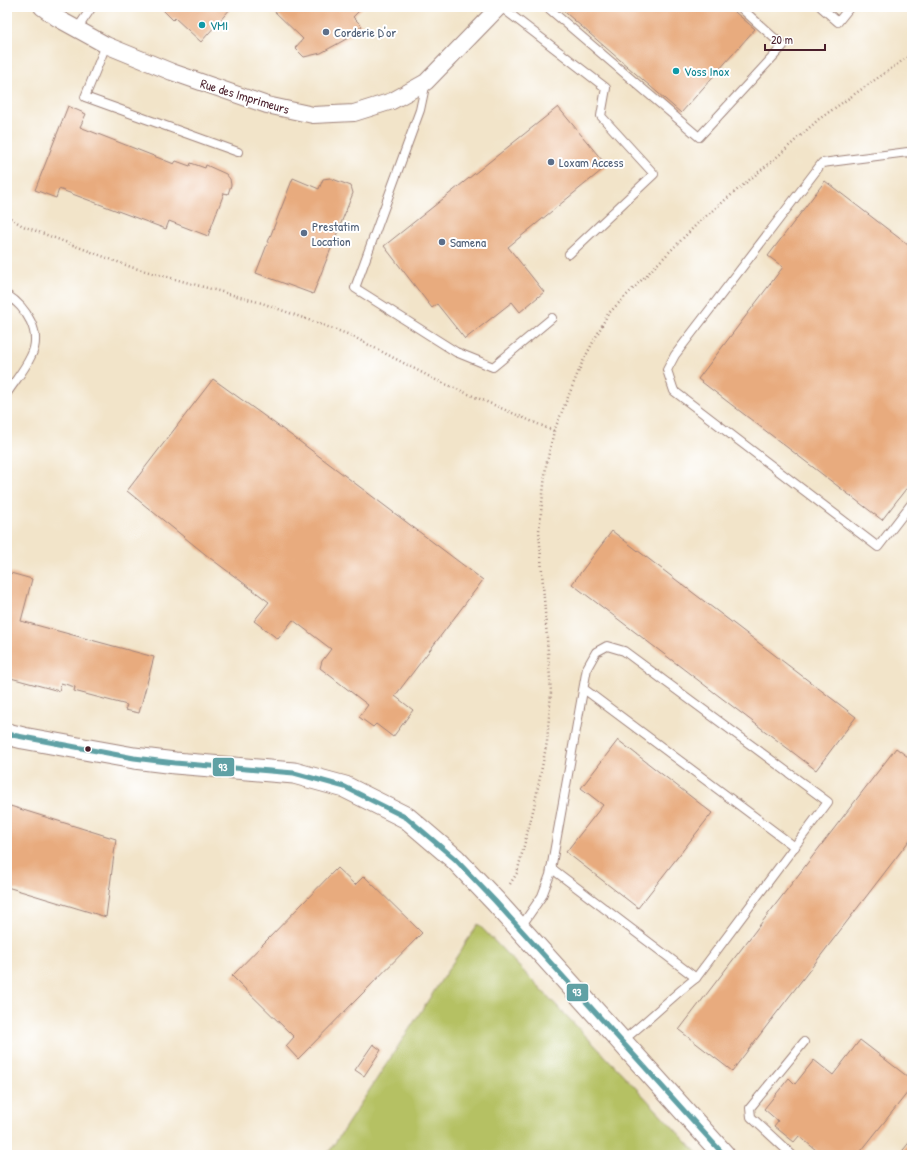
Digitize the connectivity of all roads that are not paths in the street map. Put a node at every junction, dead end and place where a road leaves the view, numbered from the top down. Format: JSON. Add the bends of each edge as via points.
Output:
{"nodes":[{"id":1,"x":42,"y":7,"type":"edge"},
{"id":2,"x":92,"y":7,"type":"edge"},
{"id":3,"x":500,"y":7,"type":"edge"},
{"id":4,"x":547,"y":7,"type":"edge"},
{"id":5,"x":740,"y":7,"type":"edge"},
{"id":6,"x":821,"y":7,"type":"edge"},
{"id":7,"x":850,"y":7,"type":"edge"},
{"id":8,"x":77,"y":29,"type":"junction"},
{"id":9,"x":106,"y":45,"type":"junction"},
{"id":10,"x":426,"y":82,"type":"junction"},
{"id":11,"x":238,"y":152,"type":"dead end"},
{"id":12,"x":912,"y":155,"type":"edge"},
{"id":13,"x":569,"y":254,"type":"dead end"},
{"id":14,"x":7,"y":295,"type":"edge"},
{"id":15,"x":552,"y":318,"type":"dead end"},
{"id":16,"x":7,"y":393,"type":"edge"},
{"id":17,"x":912,"y":503,"type":"edge"},
{"id":18,"x":584,"y":689,"type":"junction"},
{"id":19,"x":7,"y":734,"type":"edge"},
{"id":20,"x":795,"y":847,"type":"junction"},
{"id":21,"x":551,"y":868,"type":"junction"},
{"id":22,"x":520,"y":928,"type":"junction"},
{"id":23,"x":696,"y":978,"type":"junction"},
{"id":24,"x":622,"y":1041,"type":"junction"},
{"id":25,"x":804,"y":1042,"type":"dead end"},
{"id":26,"x":724,"y":1155,"type":"edge"},
{"id":27,"x":792,"y":1155,"type":"edge"}],
"edges":[{"from":1,"to":8,"type":"street","name":"Rue des Imprimeurs"},
{"from":2,"to":8,"type":"lane"},
{"from":3,"to":10,"type":"street","name":"Rue des Imprimeurs"},
{"from":3,"to":13,"type":"lane","via":[[606,88],[602,116],[654,174]]},
{"from":4,"to":5,"type":"lane","via":[[699,137],[783,46]]},
{"from":6,"to":7,"type":"lane","via":[[838,22]]},
{"from":8,"to":9,"type":"street","name":"Rue des Imprimeurs"},
{"from":9,"to":10,"type":"street","name":"Rue des Imprimeurs","via":[[172,72],[267,105],[314,115],[354,113],[392,101]]},
{"from":9,"to":11,"type":"lane","via":[[85,97]]},
{"from":10,"to":15,"type":"lane","via":[[420,110],[355,288],[456,352],[493,367]]},
{"from":12,"to":17,"type":"lane","via":[[908,152],[822,163],[675,355],[667,370],[674,391],[878,547]]},
{"from":14,"to":16,"type":"lane","via":[[14,299],[32,322],[34,347],[32,355]]},
{"from":18,"to":20,"type":"lane"},
{"from":18,"to":20,"type":"lane","via":[[587,668],[596,652],[607,646],[624,651],[828,802]]},
{"from":18,"to":21,"type":"lane"},
{"from":19,"to":22,"type":"street","via":[[134,758],[294,773],[344,787],[407,818],[455,859]]},
{"from":20,"to":23,"type":"lane"},
{"from":21,"to":22,"type":"lane","via":[[542,896]]},
{"from":21,"to":23,"type":"lane"},
{"from":22,"to":24,"type":"street"},
{"from":23,"to":24,"type":"lane"},
{"from":24,"to":26,"type":"street"},
{"from":25,"to":27,"type":"lane","via":[[750,1108],[751,1117]]}]}
